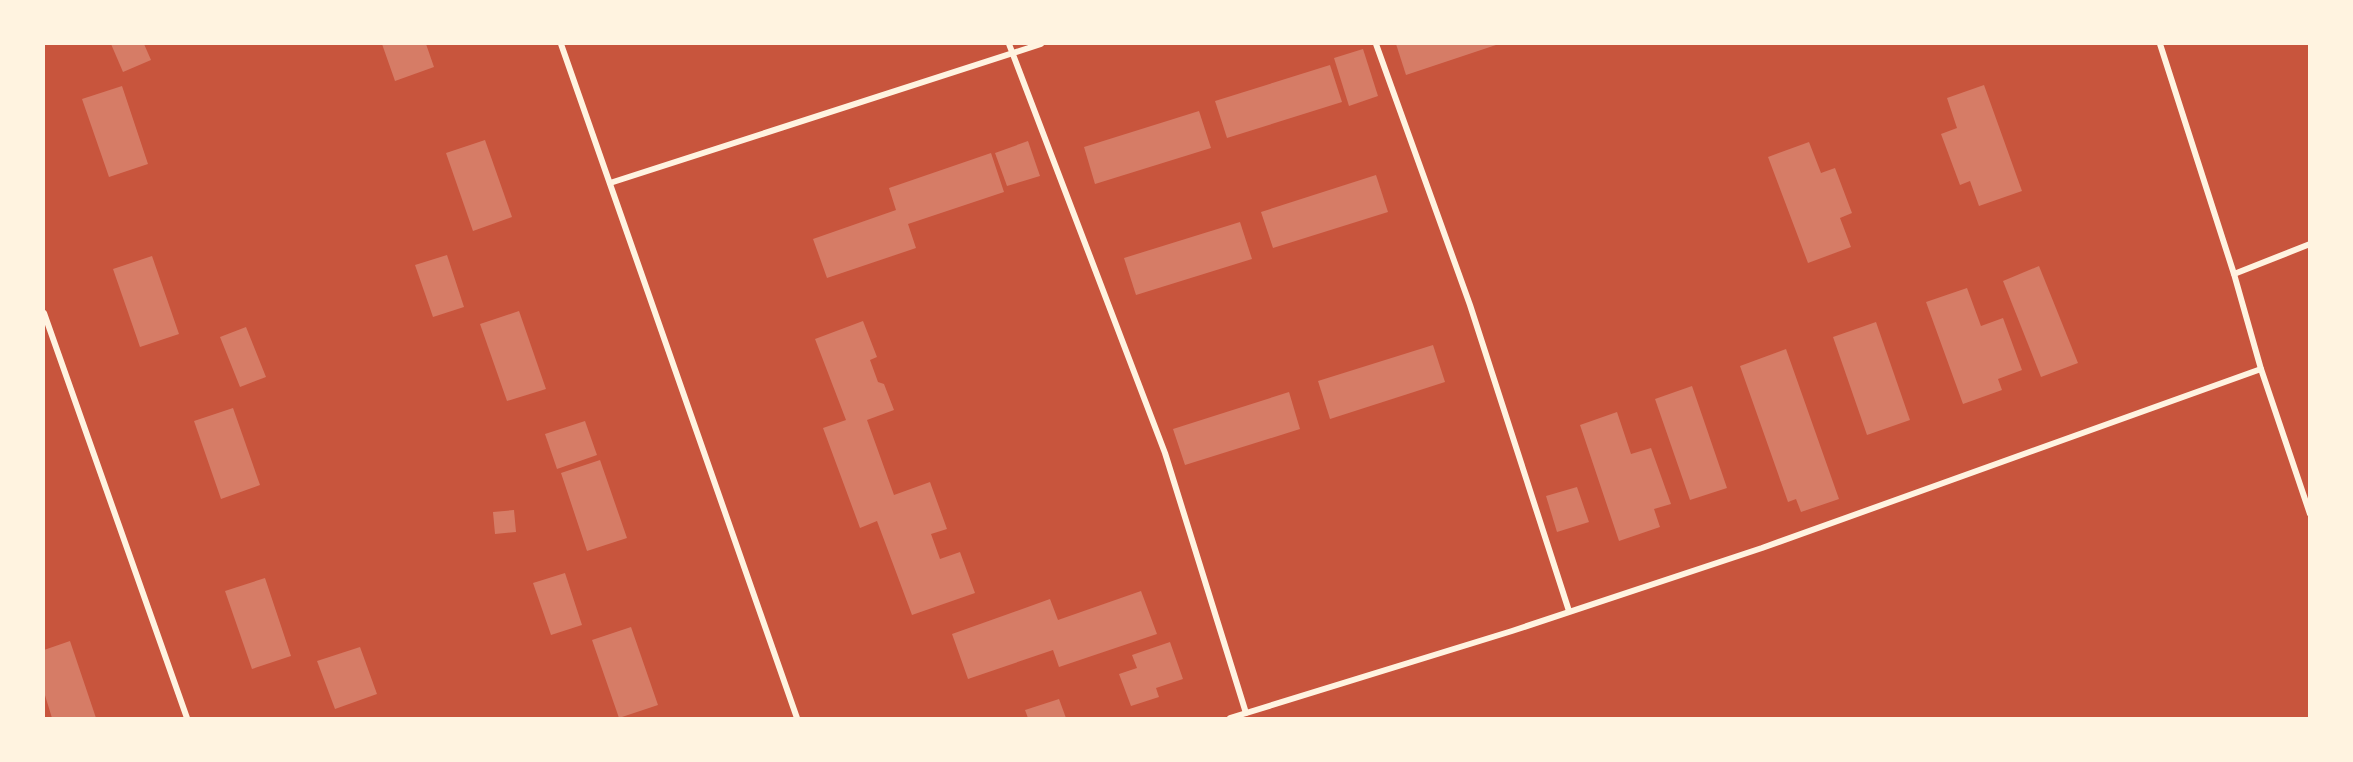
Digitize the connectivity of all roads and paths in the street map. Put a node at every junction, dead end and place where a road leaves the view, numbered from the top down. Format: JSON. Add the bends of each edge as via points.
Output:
{"nodes":[{"id":1,"x":561,"y":44,"type":"edge"},
{"id":2,"x":1009,"y":44,"type":"edge"},
{"id":3,"x":1041,"y":44,"type":"edge"},
{"id":4,"x":1376,"y":44,"type":"edge"},
{"id":5,"x":2160,"y":44,"type":"edge"},
{"id":6,"x":1013,"y":53,"type":"junction"},
{"id":7,"x":610,"y":183,"type":"junction"},
{"id":8,"x":2310,"y":244,"type":"edge"},
{"id":9,"x":2234,"y":274,"type":"junction"},
{"id":10,"x":44,"y":313,"type":"edge"},
{"id":11,"x":2261,"y":369,"type":"junction"},
{"id":12,"x":2310,"y":514,"type":"edge"},
{"id":13,"x":1569,"y":611,"type":"junction"},
{"id":14,"x":1246,"y":713,"type":"junction"},
{"id":15,"x":187,"y":718,"type":"edge"},
{"id":16,"x":797,"y":718,"type":"edge"},
{"id":17,"x":1230,"y":718,"type":"edge"}],
"edges":[{"from":1,"to":7,"type":"street"},
{"from":2,"to":6,"type":"street"},
{"from":3,"to":6,"type":"street"},
{"from":4,"to":13,"type":"street","via":[[1470,304]]},
{"from":5,"to":9,"type":"street"},
{"from":6,"to":7,"type":"street"},
{"from":6,"to":14,"type":"street","via":[[1165,453]]},
{"from":7,"to":16,"type":"street"},
{"from":8,"to":9,"type":"street"},
{"from":9,"to":11,"type":"street"},
{"from":10,"to":15,"type":"street"},
{"from":11,"to":12,"type":"street"},
{"from":11,"to":13,"type":"street","via":[[1762,548]]},
{"from":13,"to":14,"type":"street"},
{"from":14,"to":17,"type":"street"}]}
